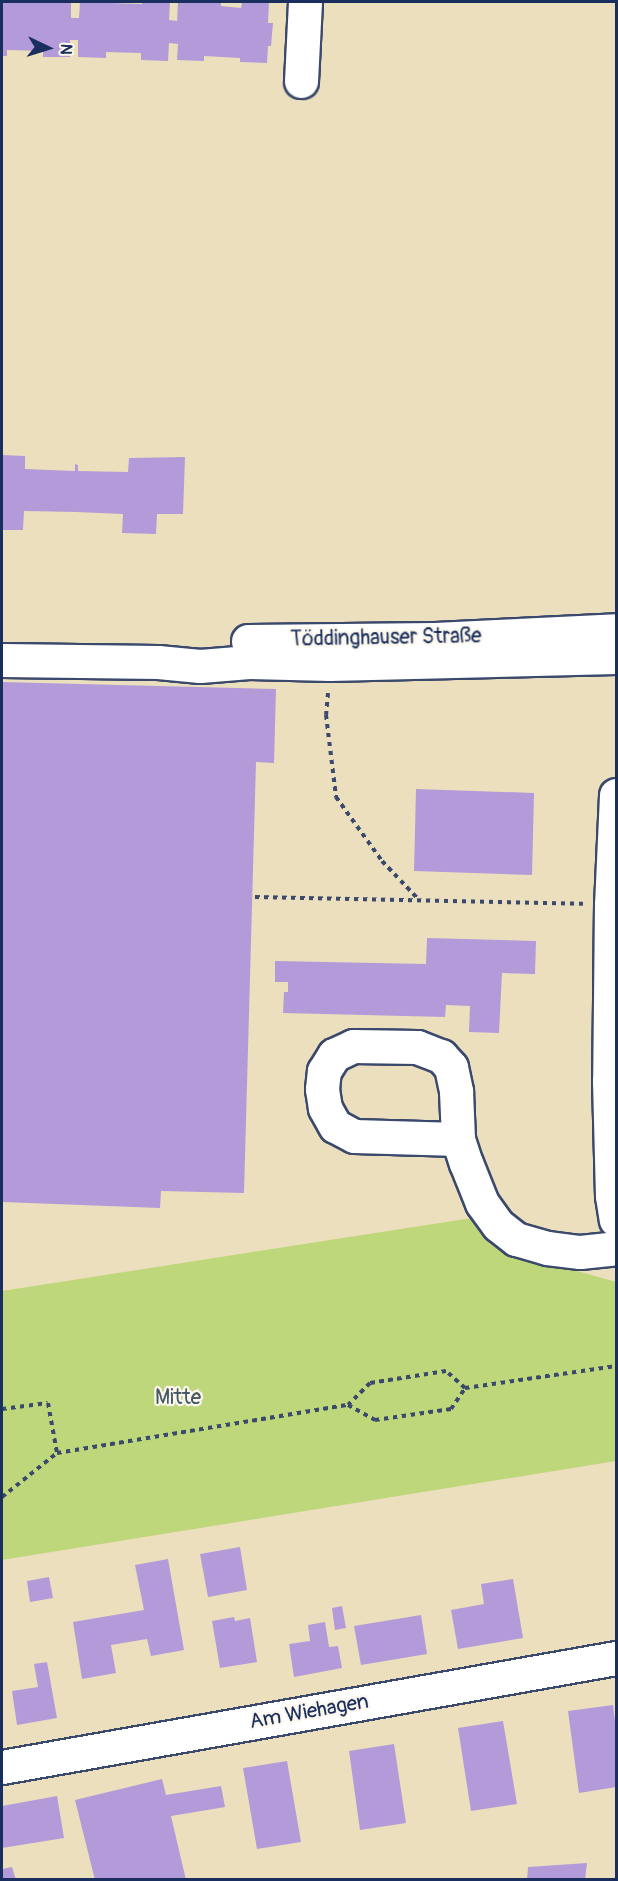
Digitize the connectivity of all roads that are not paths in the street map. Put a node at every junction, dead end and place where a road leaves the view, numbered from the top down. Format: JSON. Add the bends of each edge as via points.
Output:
{"nodes":[{"id":1,"x":305,"y":2,"type":"edge"},
{"id":2,"x":301,"y":81,"type":"dead end"},
{"id":3,"x":616,"y":630,"type":"edge"},
{"id":4,"x":616,"y":657,"type":"edge"},
{"id":5,"x":2,"y":660,"type":"edge"},
{"id":6,"x":158,"y":662,"type":"junction"},
{"id":7,"x":616,"y":795,"type":"edge"},
{"id":8,"x":458,"y":1139,"type":"dead end"},
{"id":9,"x":616,"y":1220,"type":"edge"},
{"id":10,"x":616,"y":1248,"type":"edge"},
{"id":11,"x":616,"y":1658,"type":"edge"},
{"id":12,"x":2,"y":1767,"type":"edge"}],
"edges":[{"from":1,"to":2,"type":"street"},
{"from":3,"to":6,"type":"street","name":"Töddinghauser Straße","via":[[435,639],[242,642]]},
{"from":4,"to":6,"type":"street","name":"Töddinghauser Straße","via":[[200,666]]},
{"from":5,"to":6,"type":"street","name":"Töddinghauser Straße"},
{"from":7,"to":9,"type":"street","via":[[609,1081]]},
{"from":8,"to":10,"type":"street","via":[[483,1203],[498,1225],[516,1239],[580,1252]]},
{"from":11,"to":12,"type":"street","name":"Am Wiehagen"}]}
